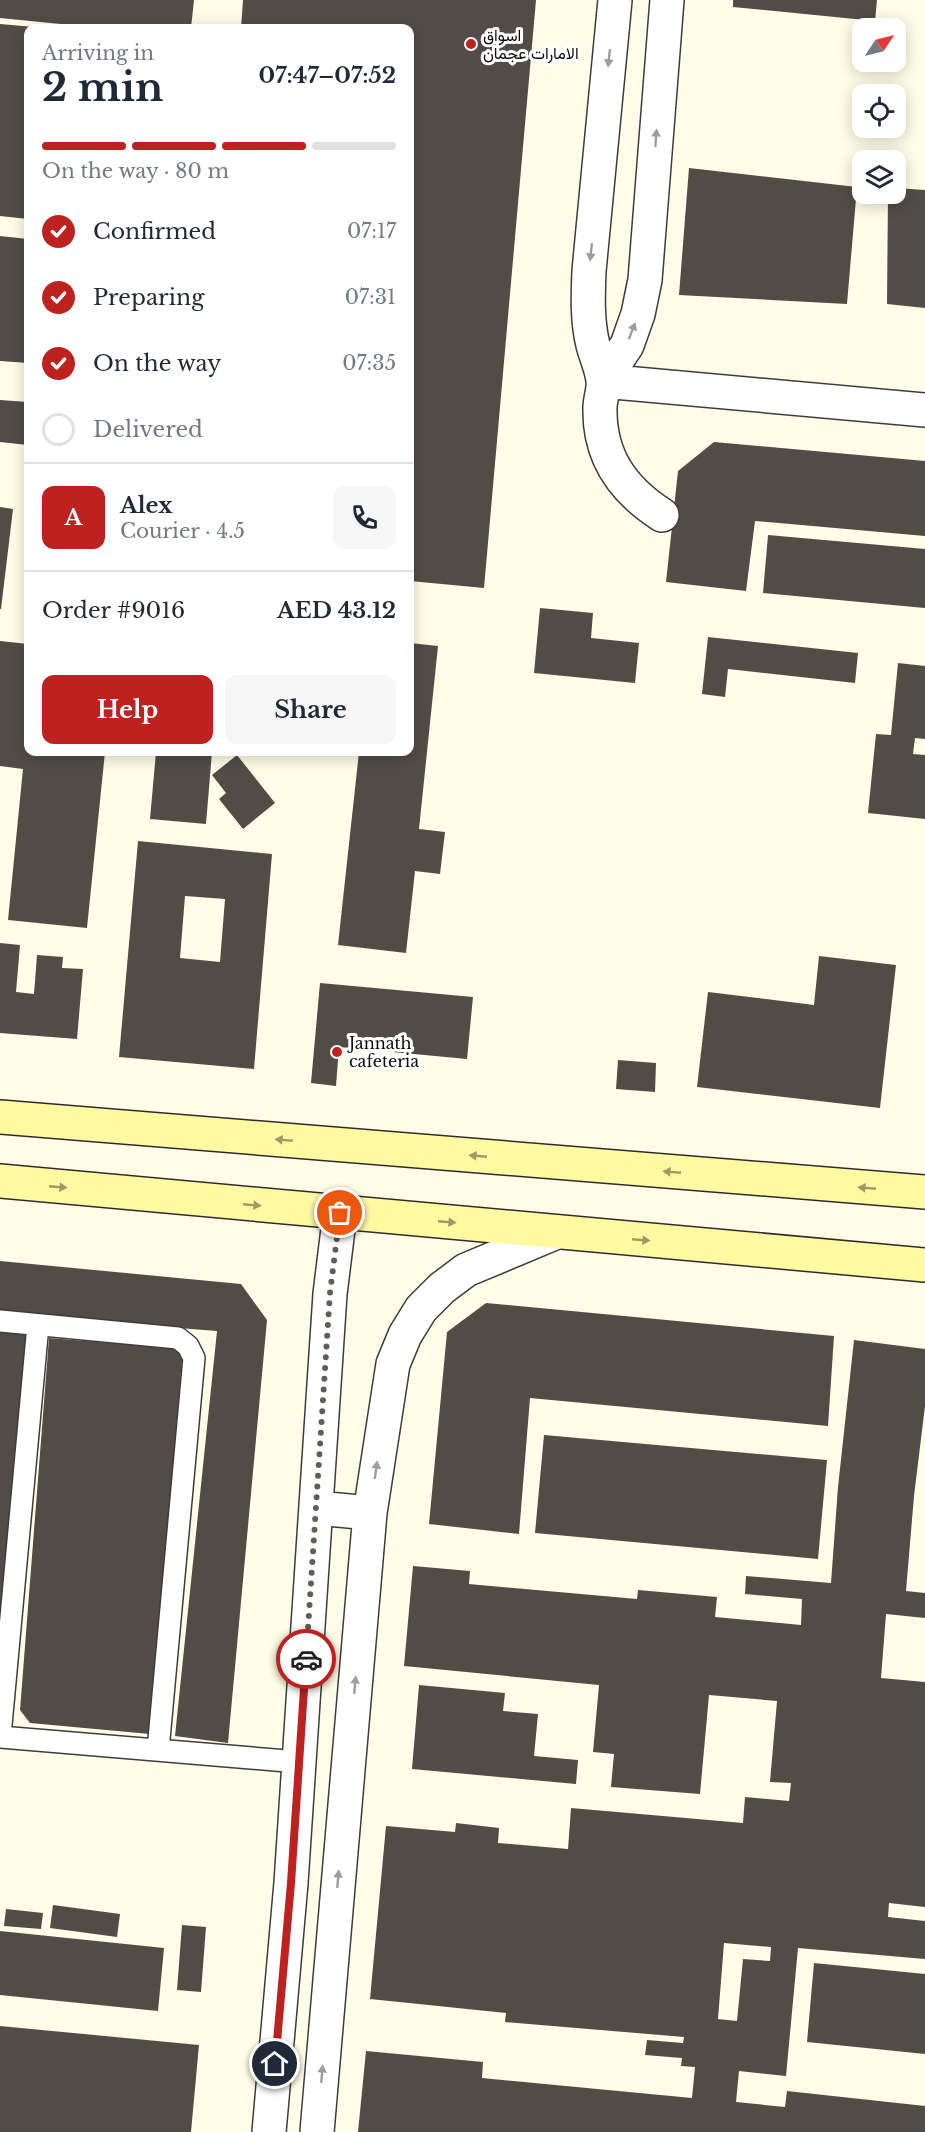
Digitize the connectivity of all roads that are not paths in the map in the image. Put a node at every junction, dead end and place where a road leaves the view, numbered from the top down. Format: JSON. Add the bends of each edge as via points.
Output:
{"nodes":[{"id":1,"x":615,"y":0,"type":"edge"},
{"id":2,"x":667,"y":0,"type":"edge"},
{"id":3,"x":603,"y":381,"type":"junction"},
{"id":4,"x":925,"y":410,"type":"edge"},
{"id":5,"x":663,"y":515,"type":"dead end"},
{"id":6,"x":0,"y":1117,"type":"edge"},
{"id":7,"x":0,"y":1181,"type":"edge"},
{"id":8,"x":925,"y":1192,"type":"edge"},
{"id":9,"x":340,"y":1213,"type":"junction"},
{"id":10,"x":557,"y":1232,"type":"junction"},
{"id":11,"x":925,"y":1265,"type":"edge"},
{"id":12,"x":0,"y":1321,"type":"edge"},
{"id":13,"x":38,"y":1325,"type":"junction"},
{"id":14,"x":317,"y":1508,"type":"junction"},
{"id":15,"x":370,"y":1513,"type":"junction"},
{"id":16,"x":0,"y":1737,"type":"edge"},
{"id":17,"x":158,"y":1750,"type":"junction"},
{"id":18,"x":299,"y":1762,"type":"junction"},
{"id":19,"x":269,"y":2132,"type":"edge"},
{"id":20,"x":316,"y":2132,"type":"edge"}],
"edges":[{"from":1,"to":3,"type":"street","one_way":true,"via":[[589,271],[591,335]]},
{"from":3,"to":2,"type":"street","one_way":true,"via":[[627,345],[645,280]]},
{"from":3,"to":4,"type":"street"},
{"from":3,"to":5,"type":"street","via":[[600,407],[606,451],[628,489]]},
{"from":8,"to":6,"type":"main road","one_way":true},
{"from":7,"to":9,"type":"main road","one_way":true},
{"from":9,"to":10,"type":"main road","one_way":true},
{"from":9,"to":14,"type":"street","via":[[330,1293]]},
{"from":10,"to":11,"type":"main road","one_way":true},
{"from":15,"to":10,"type":"street","one_way":true,"via":[[393,1364],[421,1310],[466,1270]]},
{"from":12,"to":13,"type":"lane"},
{"from":13,"to":16,"type":"lane"},
{"from":13,"to":17,"type":"lane","via":[[178,1338],[194,1358]]},
{"from":14,"to":15,"type":"street"},
{"from":14,"to":18,"type":"street"},
{"from":20,"to":15,"type":"street","one_way":true},
{"from":16,"to":17,"type":"lane"},
{"from":17,"to":18,"type":"lane"},
{"from":18,"to":19,"type":"street"}]}
